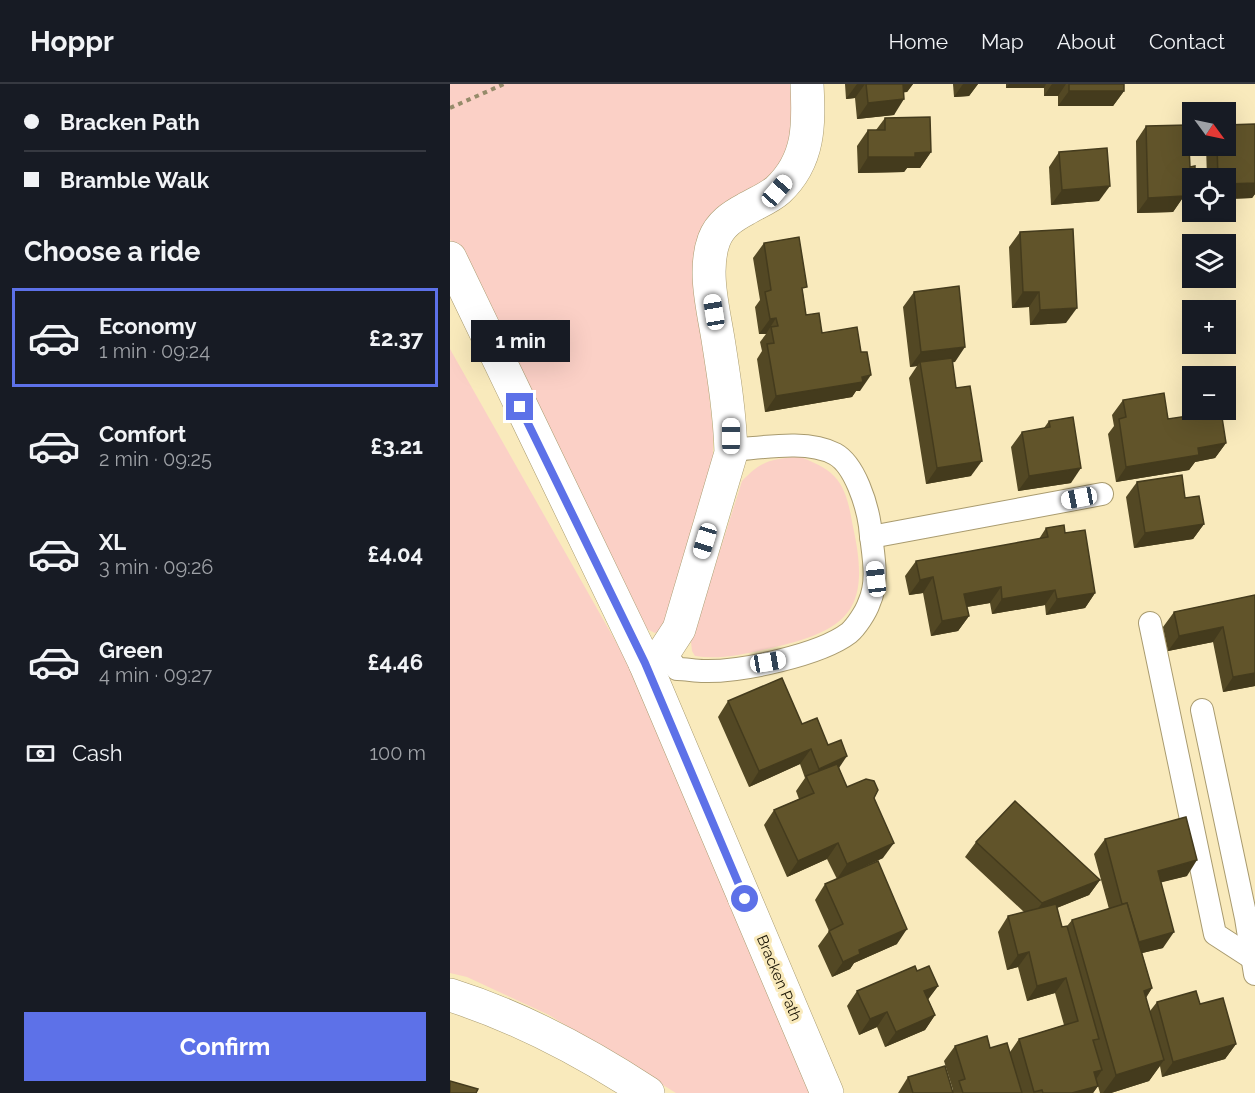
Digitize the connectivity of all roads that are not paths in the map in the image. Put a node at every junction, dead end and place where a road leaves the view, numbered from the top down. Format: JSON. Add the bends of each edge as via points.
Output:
{"nodes":[{"id":1,"x":807,"y":84,"type":"edge"},
{"id":2,"x":450,"y":258,"type":"edge"},
{"id":3,"x":731,"y":450,"type":"junction"},
{"id":4,"x":1102,"y":494,"type":"dead end"},
{"id":5,"x":871,"y":537,"type":"junction"},
{"id":6,"x":1150,"y":623,"type":"dead end"},
{"id":7,"x":655,"y":658,"type":"junction"},
{"id":8,"x":1202,"y":710,"type":"dead end"},
{"id":9,"x":1253,"y":966,"type":"edge"},
{"id":10,"x":450,"y":995,"type":"edge"},
{"id":11,"x":648,"y":1093,"type":"edge"},
{"id":12,"x":827,"y":1093,"type":"edge"}],
"edges":[{"from":1,"to":3,"type":"street","via":[[809,123],[795,170],[777,191],[728,219],[715,237],[709,256],[731,423]]},
{"from":2,"to":7,"type":"street","name":"Bracken Path"},
{"from":3,"to":5,"type":"lane","via":[[789,446],[836,454],[852,473],[867,506]]},
{"from":3,"to":7,"type":"street","via":[[679,629]]},
{"from":4,"to":5,"type":"lane"},
{"from":5,"to":7,"type":"lane","via":[[876,579],[869,603],[851,632],[824,648],[784,659],[705,671],[677,669]]},
{"from":6,"to":9,"type":"lane","via":[[1215,934]]},
{"from":7,"to":12,"type":"street","name":"Bracken Path"},
{"from":8,"to":9,"type":"lane"},
{"from":10,"to":11,"type":"street","via":[[489,1007],[554,1039]]}]}
